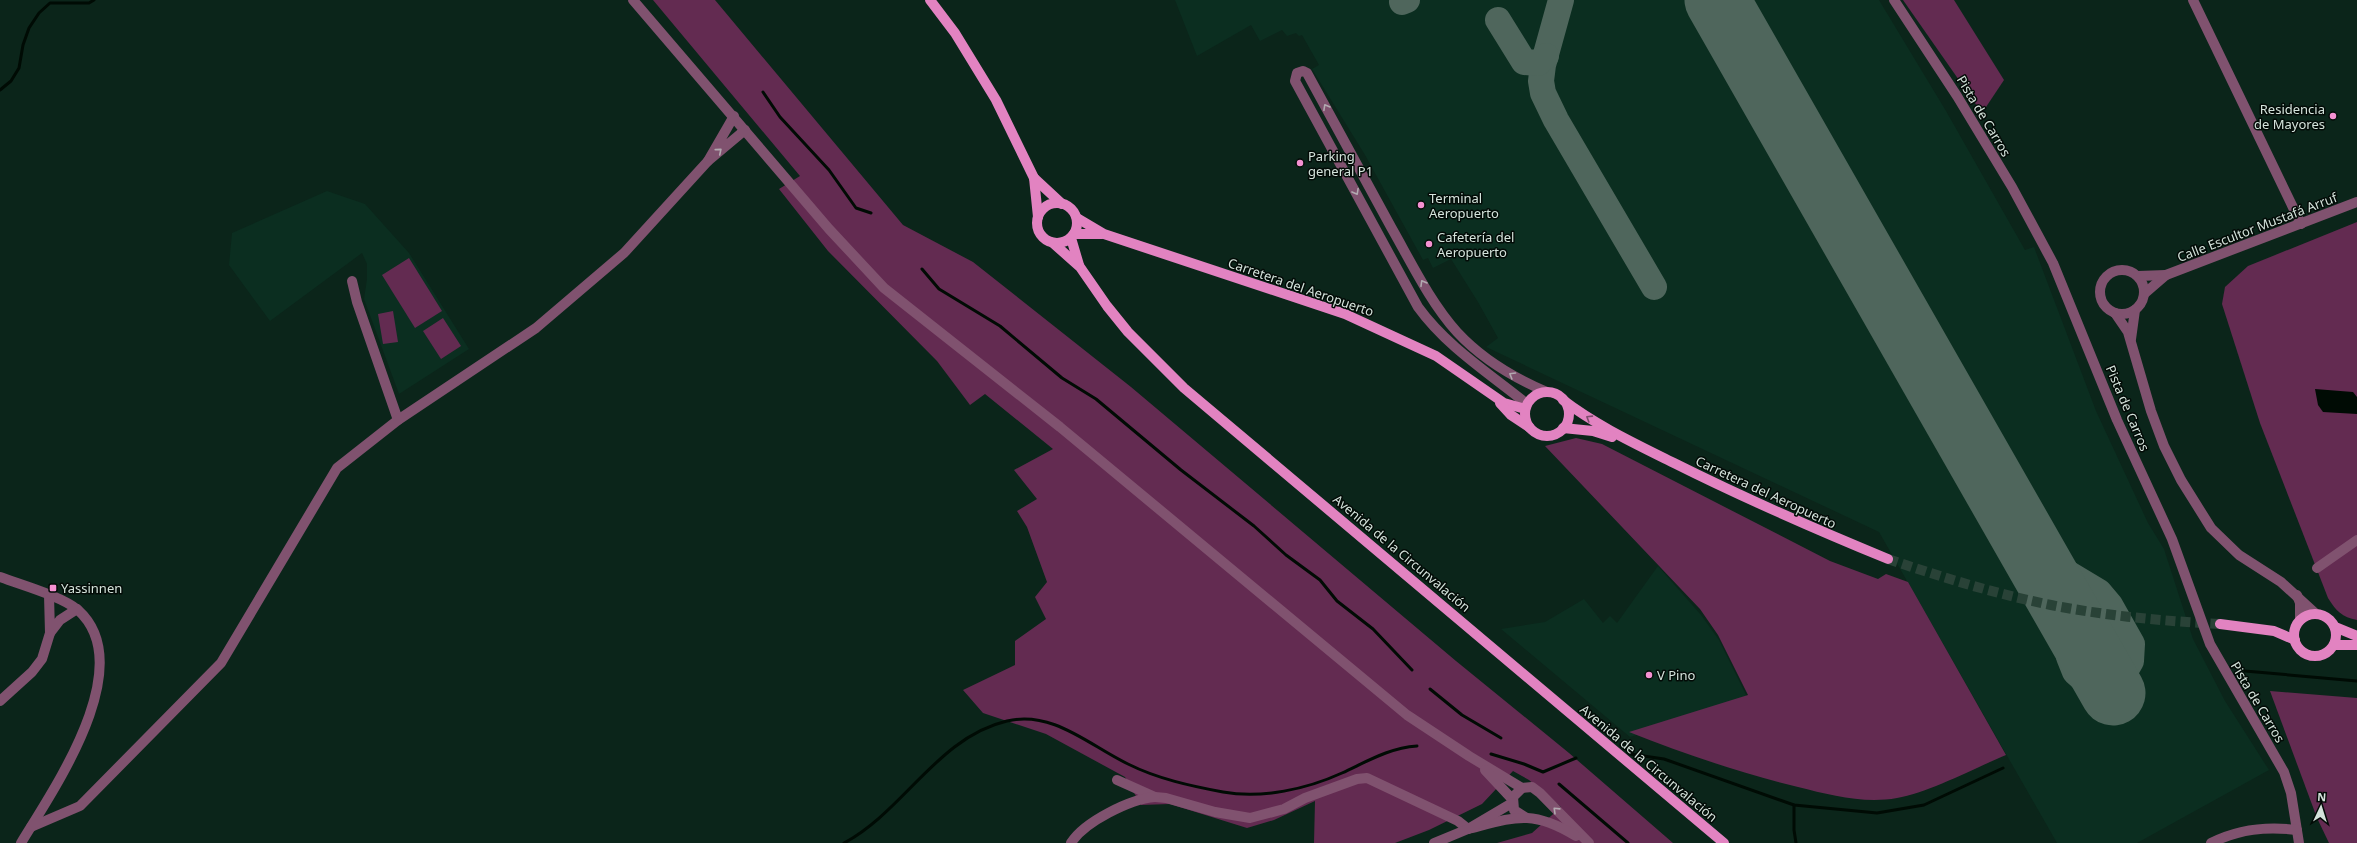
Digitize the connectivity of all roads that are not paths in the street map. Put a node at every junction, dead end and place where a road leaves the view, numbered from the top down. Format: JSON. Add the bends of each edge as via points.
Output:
{"nodes":[{"id":1,"x":633,"y":0,"type":"edge"},
{"id":2,"x":930,"y":0,"type":"edge"},
{"id":3,"x":1894,"y":0,"type":"edge"},
{"id":4,"x":2193,"y":0,"type":"edge"},
{"id":5,"x":734,"y":116,"type":"junction"},
{"id":6,"x":1338,"y":129,"type":"junction"},
{"id":7,"x":745,"y":130,"type":"junction"},
{"id":8,"x":1326,"y":137,"type":"junction"},
{"id":9,"x":708,"y":161,"type":"junction"},
{"id":10,"x":1034,"y":178,"type":"junction"},
{"id":11,"x":1376,"y":200,"type":"junction"},
{"id":12,"x":2357,"y":202,"type":"edge"},
{"id":13,"x":1062,"y":204,"type":"junction"},
{"id":14,"x":1364,"y":206,"type":"junction"},
{"id":15,"x":1038,"y":217,"type":"junction"},
{"id":16,"x":1077,"y":218,"type":"junction"},
{"id":17,"x":2301,"y":224,"type":"junction"},
{"id":18,"x":1104,"y":234,"type":"junction"},
{"id":19,"x":1073,"y":236,"type":"junction"},
{"id":20,"x":1053,"y":243,"type":"junction"},
{"id":21,"x":1414,"y":266,"type":"junction"},
{"id":22,"x":1080,"y":267,"type":"junction"},
{"id":23,"x":1400,"y":274,"type":"junction"},
{"id":24,"x":2138,"y":276,"type":"junction"},
{"id":25,"x":2166,"y":276,"type":"junction"},
{"id":26,"x":352,"y":281,"type":"dead end"},
{"id":27,"x":2144,"y":294,"type":"junction"},
{"id":28,"x":2134,"y":310,"type":"junction"},
{"id":29,"x":2115,"y":313,"type":"junction"},
{"id":30,"x":2131,"y":340,"type":"junction"},
{"id":31,"x":1547,"y":392,"type":"junction"},
{"id":32,"x":1498,"y":399,"type":"junction"},
{"id":33,"x":1563,"y":400,"type":"junction"},
{"id":34,"x":1526,"y":406,"type":"junction"},
{"id":35,"x":398,"y":420,"type":"junction"},
{"id":36,"x":1528,"y":427,"type":"junction"},
{"id":37,"x":1563,"y":428,"type":"junction"},
{"id":38,"x":1635,"y":444,"type":"junction"},
{"id":39,"x":2357,"y":540,"type":"edge"},
{"id":40,"x":1888,"y":560,"type":"tunnel mouth"},
{"id":41,"x":2317,"y":568,"type":"dead end"},
{"id":42,"x":0,"y":577,"type":"edge"},
{"id":43,"x":49,"y":595,"type":"junction"},
{"id":44,"x":2297,"y":595,"type":"junction"},
{"id":45,"x":77,"y":609,"type":"junction"},
{"id":46,"x":2316,"y":614,"type":"junction"},
{"id":47,"x":2298,"y":623,"type":"junction"},
{"id":48,"x":2220,"y":624,"type":"tunnel mouth"},
{"id":49,"x":2335,"y":627,"type":"junction"},
{"id":50,"x":2274,"y":631,"type":"junction"},
{"id":51,"x":50,"y":633,"type":"junction"},
{"id":52,"x":2357,"y":636,"type":"edge"},
{"id":53,"x":2295,"y":640,"type":"junction"},
{"id":54,"x":2334,"y":645,"type":"junction"},
{"id":55,"x":2357,"y":645,"type":"edge"},
{"id":56,"x":0,"y":701,"type":"edge"},
{"id":57,"x":1471,"y":758,"type":"junction"},
{"id":58,"x":1117,"y":780,"type":"dead end"},
{"id":59,"x":1522,"y":788,"type":"junction"},
{"id":60,"x":1155,"y":797,"type":"junction"},
{"id":61,"x":1542,"y":797,"type":"junction"},
{"id":62,"x":1513,"y":801,"type":"junction"},
{"id":63,"x":1528,"y":817,"type":"junction"},
{"id":64,"x":31,"y":827,"type":"junction"},
{"id":65,"x":1468,"y":829,"type":"junction"},
{"id":66,"x":2297,"y":830,"type":"junction"},
{"id":67,"x":21,"y":843,"type":"edge"},
{"id":68,"x":1071,"y":843,"type":"edge"},
{"id":69,"x":1434,"y":843,"type":"edge"},
{"id":70,"x":1588,"y":843,"type":"edge"},
{"id":71,"x":1724,"y":843,"type":"edge"},
{"id":72,"x":2211,"y":843,"type":"edge"},
{"id":73,"x":2299,"y":843,"type":"edge"}],
"edges":[{"from":1,"to":5,"type":"street"},
{"from":2,"to":10,"type":"main road","via":[[955,33],[996,100]]},
{"from":3,"to":66,"type":"street","name":"Pista de Carros","via":[[1957,96],[2012,187],[2055,267],[2117,420],[2169,532],[2210,644],[2284,772],[2291,793]]},
{"from":4,"to":17,"type":"street"},
{"from":5,"to":7,"type":"street"},
{"from":5,"to":9,"type":"street"},
{"from":6,"to":8,"type":"street"},
{"from":6,"to":8,"type":"street","one_way":true,"via":[[1307,73],[1297,72],[1295,81]]},
{"from":6,"to":11,"type":"street"},
{"from":9,"to":7,"type":"street","one_way":true},
{"from":7,"to":57,"type":"street","via":[[829,229],[902,304],[1060,427],[1407,715]]},
{"from":8,"to":14,"type":"street","one_way":true},
{"from":9,"to":35,"type":"street","via":[[624,253],[536,328]]},
{"from":10,"to":13,"type":"main road"},
{"from":10,"to":15,"type":"main road"},
{"from":11,"to":14,"type":"street"},
{"from":11,"to":21,"type":"street"},
{"from":12,"to":17,"type":"street","name":"Calle Escultor Mustafá Arruf"},
{"from":13,"to":15,"type":"main road","via":[[1050,204]]},
{"from":13,"to":16,"type":"main road","via":[[1073,211]]},
{"from":14,"to":23,"type":"street"},
{"from":15,"to":20,"type":"main road","via":[[1039,233]]},
{"from":16,"to":18,"type":"main road","name":"Carretera del Aeropuerto"},
{"from":16,"to":19,"type":"main road"},
{"from":17,"to":25,"type":"street","name":"Calle Escultor Mustafá Arruf"},
{"from":18,"to":19,"type":"main road","name":"Carretera del Aeropuerto"},
{"from":18,"to":32,"type":"main road","name":"Carretera del Aeropuerto","via":[[1345,314],[1436,356]]},
{"from":19,"to":20,"type":"main road","via":[[1060,244]]},
{"from":19,"to":22,"type":"main road"},
{"from":20,"to":22,"type":"main road"},
{"from":21,"to":23,"type":"street"},
{"from":31,"to":21,"type":"street","one_way":true,"via":[[1504,370],[1470,344],[1446,317]]},
{"from":22,"to":71,"type":"main road","name":"Avenida de la Circunvalación","via":[[1128,332],[1184,388]]},
{"from":23,"to":34,"type":"street","via":[[1418,307],[1431,323],[1474,364]]},
{"from":24,"to":25,"type":"street","name":"Calle Escultor Mustafá Arruf"},
{"from":24,"to":27,"type":"street"},
{"from":24,"to":29,"type":"street","via":[[2120,270],[2105,278],[2100,287],[2101,298],[2106,307]]},
{"from":25,"to":27,"type":"street","name":"Calle Escultor Mustafá Arruf"},
{"from":26,"to":35,"type":"street"},
{"from":27,"to":28,"type":"street","via":[[2141,303]]},
{"from":28,"to":29,"type":"street","via":[[2128,313]]},
{"from":28,"to":30,"type":"street"},
{"from":29,"to":30,"type":"street"},
{"from":30,"to":44,"type":"street","via":[[2151,411],[2164,446],[2181,480],[2211,528],[2239,555]]},
{"from":31,"to":33,"type":"main road"},
{"from":31,"to":34,"type":"main road","via":[[1536,395]]},
{"from":32,"to":34,"type":"main road","name":"Carretera del Aeropuerto","via":[[1511,406]]},
{"from":32,"to":36,"type":"main road","name":"Carretera del Aeropuerto","via":[[1511,415]]},
{"from":33,"to":37,"type":"main road","via":[[1568,411],[1567,423]]},
{"from":38,"to":33,"type":"main road","name":"Carretera del Aeropuerto","one_way":true,"via":[[1586,417]]},
{"from":34,"to":36,"type":"main road"},
{"from":35,"to":64,"type":"street","via":[[337,468],[221,662],[80,806]]},
{"from":36,"to":37,"type":"main road","via":[[1545,436]]},
{"from":37,"to":38,"type":"main road","name":"Carretera del Aeropuerto","via":[[1592,431]]},
{"from":38,"to":40,"type":"main road","name":"Carretera del Aeropuerto","via":[[1760,504]]},
{"from":39,"to":41,"type":"street"},
{"from":42,"to":43,"type":"street"},
{"from":43,"to":45,"type":"street"},
{"from":43,"to":51,"type":"street"},
{"from":44,"to":46,"type":"street"},
{"from":44,"to":47,"type":"street","via":[[2300,603]]},
{"from":45,"to":51,"type":"street","via":[[60,620]]},
{"from":45,"to":64,"type":"street","via":[[90,623],[98,641],[98,686],[70,761]]},
{"from":46,"to":47,"type":"main road","via":[[2304,617]]},
{"from":46,"to":49,"type":"main road","via":[[2331,620]]},
{"from":47,"to":50,"type":"main road"},
{"from":47,"to":53,"type":"main road"},
{"from":48,"to":50,"type":"main road"},
{"from":49,"to":52,"type":"main road"},
{"from":49,"to":54,"type":"main road"},
{"from":50,"to":53,"type":"main road"},
{"from":51,"to":56,"type":"street","via":[[42,658],[32,672]]},
{"from":53,"to":54,"type":"main road","via":[[2299,648],[2310,655],[2324,654]]},
{"from":54,"to":55,"type":"main road"},
{"from":57,"to":59,"type":"street"},
{"from":57,"to":62,"type":"street"},
{"from":58,"to":60,"type":"street"},
{"from":59,"to":61,"type":"street","via":[[1536,789]]},
{"from":59,"to":62,"type":"street","via":[[1515,793]]},
{"from":60,"to":65,"type":"street","via":[[1250,818],[1284,808],[1357,779],[1367,778],[1458,821]]},
{"from":60,"to":68,"type":"street","via":[[1124,807],[1087,825],[1077,833]]},
{"from":61,"to":63,"type":"street","via":[[1539,812]]},
{"from":70,"to":61,"type":"street","one_way":true},
{"from":62,"to":63,"type":"street","via":[[1517,813]]},
{"from":62,"to":65,"type":"street"},
{"from":63,"to":65,"type":"street"},
{"from":63,"to":70,"type":"street","via":[[1558,826]]},
{"from":64,"to":67,"type":"street"},
{"from":65,"to":69,"type":"street"},
{"from":66,"to":72,"type":"street","via":[[2244,830]]},
{"from":66,"to":73,"type":"street","name":"Pista de Carros"}]}
